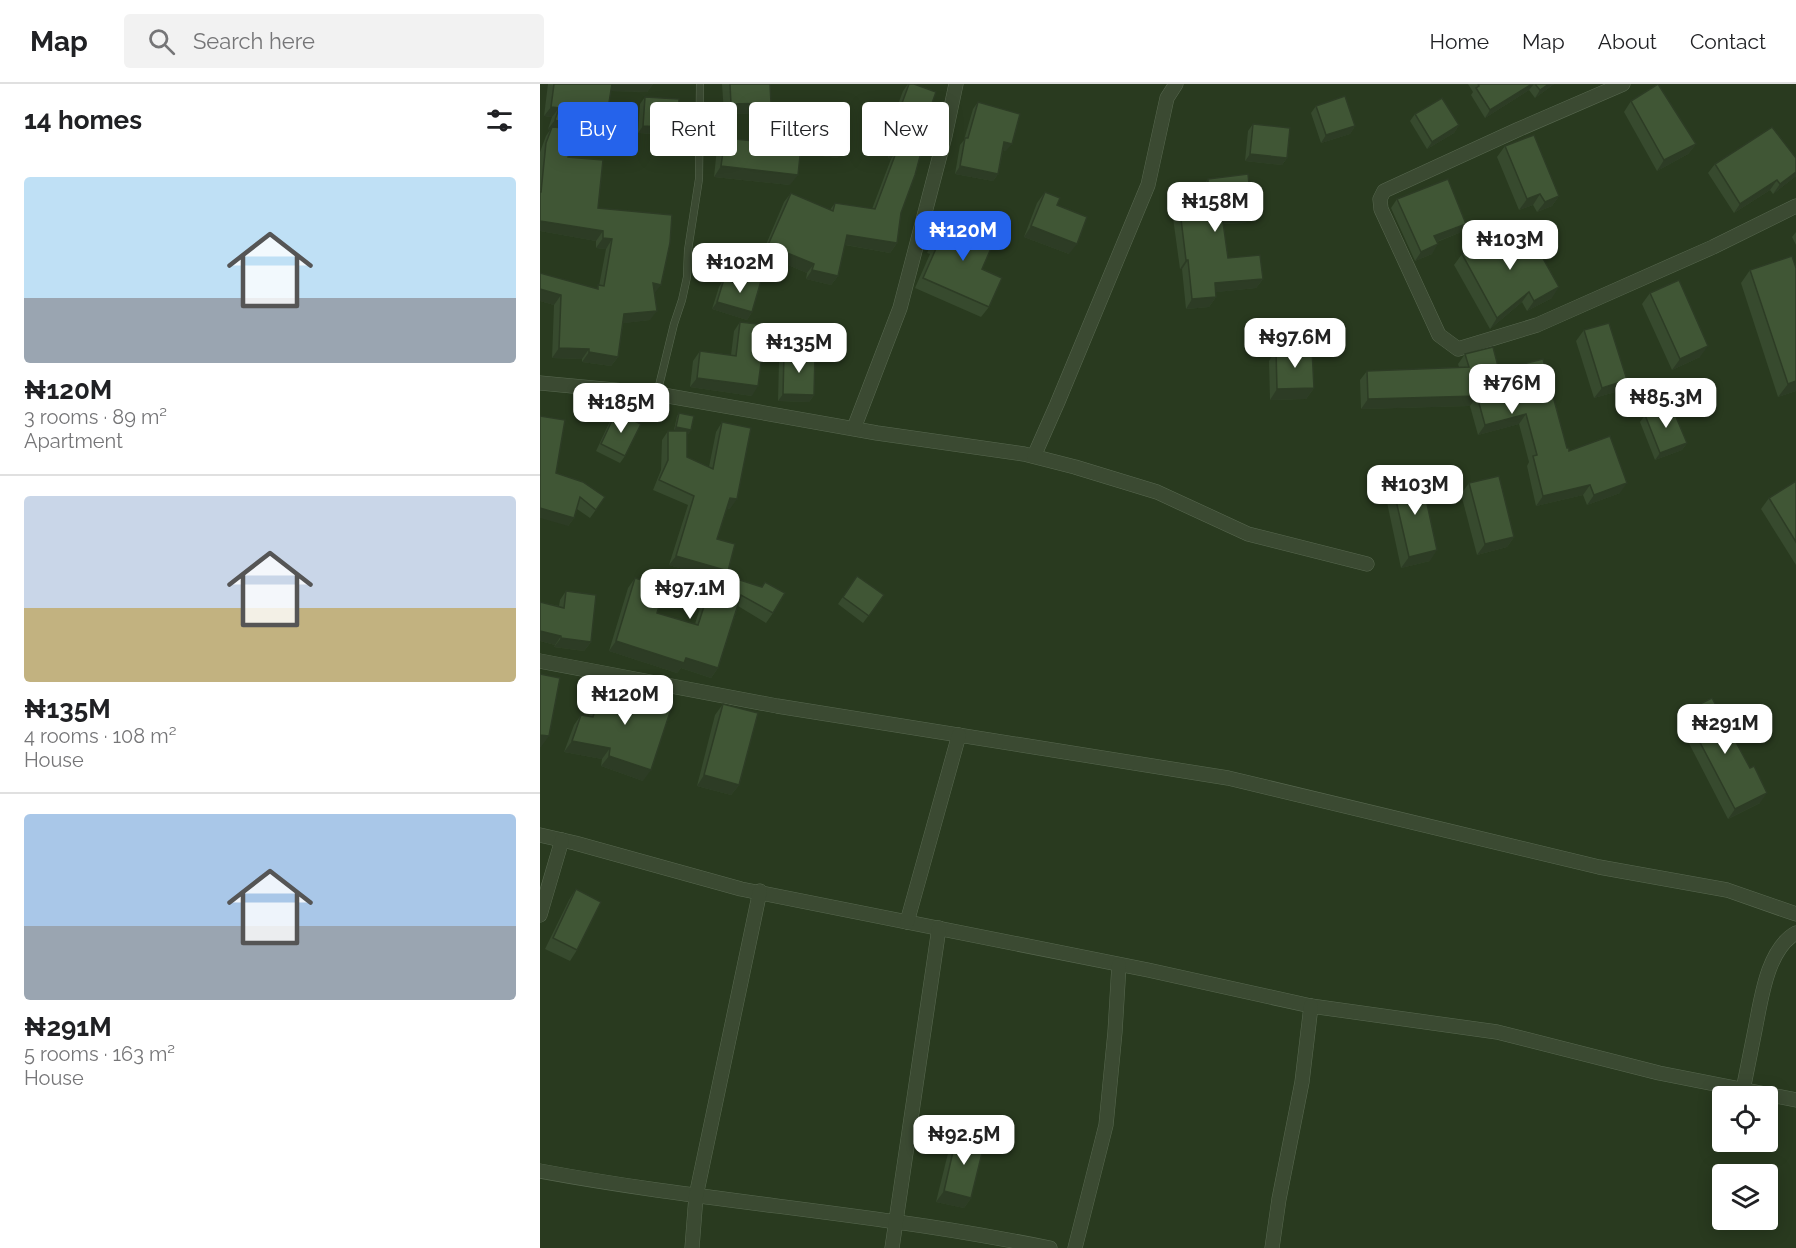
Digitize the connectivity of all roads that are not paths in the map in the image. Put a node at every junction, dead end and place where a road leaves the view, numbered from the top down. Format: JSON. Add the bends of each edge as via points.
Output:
{"nodes":[{"id":1,"x":700,"y":84,"type":"edge"},
{"id":2,"x":956,"y":84,"type":"edge"},
{"id":3,"x":1176,"y":84,"type":"edge"},
{"id":4,"x":1623,"y":84,"type":"edge"},
{"id":5,"x":1796,"y":206,"type":"edge"},
{"id":6,"x":540,"y":383,"type":"edge"},
{"id":7,"x":657,"y":394,"type":"junction"},
{"id":8,"x":854,"y":428,"type":"junction"},
{"id":9,"x":1034,"y":456,"type":"junction"},
{"id":10,"x":1367,"y":564,"type":"dead end"},
{"id":11,"x":540,"y":661,"type":"edge"},
{"id":12,"x":959,"y":735,"type":"junction"},
{"id":13,"x":540,"y":835,"type":"edge"},
{"id":14,"x":562,"y":840,"type":"junction"},
{"id":15,"x":760,"y":891,"type":"junction"},
{"id":16,"x":540,"y":915,"type":"edge"},
{"id":17,"x":1796,"y":915,"type":"edge"},
{"id":18,"x":907,"y":922,"type":"junction"},
{"id":19,"x":939,"y":928,"type":"junction"},
{"id":20,"x":1796,"y":933,"type":"edge"},
{"id":21,"x":1119,"y":964,"type":"junction"},
{"id":22,"x":1311,"y":1006,"type":"junction"},
{"id":23,"x":1723,"y":1086,"type":"edge"},
{"id":24,"x":1744,"y":1086,"type":"edge"},
{"id":25,"x":1778,"y":1097,"type":"edge"},
{"id":26,"x":1796,"y":1100,"type":"edge"},
{"id":27,"x":540,"y":1171,"type":"edge"},
{"id":28,"x":696,"y":1196,"type":"junction"},
{"id":29,"x":897,"y":1222,"type":"junction"},
{"id":30,"x":692,"y":1248,"type":"edge"},
{"id":31,"x":892,"y":1248,"type":"edge"},
{"id":32,"x":1050,"y":1248,"type":"edge"},
{"id":33,"x":1075,"y":1248,"type":"edge"},
{"id":34,"x":1272,"y":1248,"type":"edge"}],
"edges":[{"from":1,"to":7,"type":"lane","via":[[699,179],[687,277]]},
{"from":2,"to":8,"type":"street","via":[[900,308]]},
{"from":3,"to":9,"type":"street","via":[[1167,98],[1149,185]]},
{"from":4,"to":5,"type":"street","via":[[1384,191],[1381,210],[1439,335],[1450,344],[1458,349],[1537,325]]},
{"from":6,"to":7,"type":"street"},
{"from":7,"to":8,"type":"street"},
{"from":8,"to":9,"type":"street"},
{"from":9,"to":10,"type":"street","via":[[1157,492],[1248,534]]},
{"from":11,"to":12,"type":"street","via":[[777,706]]},
{"from":12,"to":17,"type":"street","via":[[1228,778],[1599,867],[1727,890]]},
{"from":12,"to":18,"type":"street"},
{"from":13,"to":14,"type":"street"},
{"from":14,"to":15,"type":"street"},
{"from":14,"to":16,"type":"street"},
{"from":15,"to":18,"type":"street"},
{"from":15,"to":28,"type":"street"},
{"from":18,"to":19,"type":"street"},
{"from":19,"to":21,"type":"street"},
{"from":19,"to":29,"type":"street"},
{"from":20,"to":24,"type":"street","via":[[1774,958],[1766,980]]},
{"from":21,"to":22,"type":"street"},
{"from":21,"to":33,"type":"street","via":[[1107,1125]]},
{"from":22,"to":23,"type":"street","via":[[1497,1032]]},
{"from":22,"to":34,"type":"street","via":[[1302,1082]]},
{"from":25,"to":26,"type":"street"},
{"from":27,"to":28,"type":"street"},
{"from":28,"to":29,"type":"street"},
{"from":28,"to":30,"type":"street"},
{"from":29,"to":31,"type":"street"},
{"from":29,"to":32,"type":"street"}]}
